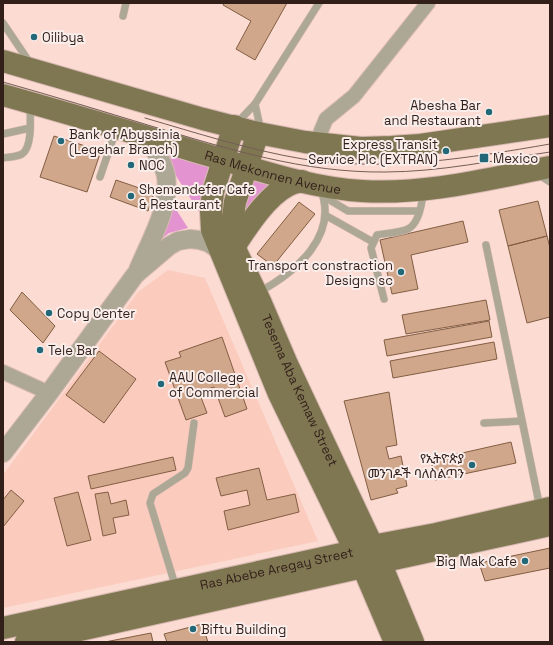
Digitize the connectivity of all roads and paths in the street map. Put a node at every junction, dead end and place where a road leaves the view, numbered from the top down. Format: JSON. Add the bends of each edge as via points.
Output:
{"nodes":[{"id":1,"x":126,"y":3,"type":"edge"},
{"id":2,"x":319,"y":3,"type":"edge"},
{"id":3,"x":428,"y":3,"type":"edge"},
{"id":4,"x":123,"y":16,"type":"dead end"},
{"id":5,"x":3,"y":23,"type":"edge"},
{"id":6,"x":3,"y":61,"type":"edge"},
{"id":7,"x":35,"y":70,"type":"junction"},
{"id":8,"x":3,"y":94,"type":"edge"},
{"id":9,"x":30,"y":102,"type":"junction"},
{"id":10,"x":255,"y":104,"type":"junction"},
{"id":11,"x":234,"y":126,"type":"junction"},
{"id":12,"x":550,"y":126,"type":"edge"},
{"id":13,"x":117,"y":127,"type":"junction"},
{"id":14,"x":30,"y":128,"type":"junction"},
{"id":15,"x":258,"y":133,"type":"junction"},
{"id":16,"x":3,"y":134,"type":"edge"},
{"id":17,"x":144,"y":136,"type":"junction"},
{"id":18,"x":318,"y":143,"type":"junction"},
{"id":19,"x":3,"y":158,"type":"edge"},
{"id":20,"x":223,"y":160,"type":"junction"},
{"id":21,"x":247,"y":167,"type":"junction"},
{"id":22,"x":544,"y":173,"type":"edge"},
{"id":23,"x":100,"y":177,"type":"dead end"},
{"id":24,"x":314,"y":187,"type":"junction"},
{"id":25,"x":424,"y":189,"type":"junction"},
{"id":26,"x":419,"y":211,"type":"junction"},
{"id":27,"x":325,"y":215,"type":"junction"},
{"id":28,"x":372,"y":242,"type":"junction"},
{"id":29,"x":486,"y":245,"type":"dead end"},
{"id":30,"x":227,"y":249,"type":"junction"},
{"id":31,"x":135,"y":275,"type":"junction"},
{"id":32,"x":256,"y":293,"type":"junction"},
{"id":33,"x":384,"y":299,"type":"dead end"},
{"id":34,"x":3,"y":372,"type":"edge"},
{"id":35,"x":49,"y":393,"type":"junction"},
{"id":36,"x":522,"y":421,"type":"junction"},
{"id":37,"x":194,"y":423,"type":"dead end"},
{"id":38,"x":484,"y":423,"type":"dead end"},
{"id":39,"x":3,"y":453,"type":"edge"},
{"id":40,"x":547,"y":514,"type":"edge"},
{"id":41,"x":367,"y":556,"type":"junction"},
{"id":42,"x":176,"y":590,"type":"junction"},
{"id":43,"x":3,"y":628,"type":"edge"},
{"id":44,"x":66,"y":631,"type":"edge"},
{"id":45,"x":26,"y":642,"type":"edge"},
{"id":46,"x":395,"y":642,"type":"edge"},
{"id":47,"x":413,"y":642,"type":"edge"}],
"edges":[{"from":1,"to":4,"type":"lane"},
{"from":2,"to":10,"type":"lane"},
{"from":3,"to":18,"type":"street","via":[[354,96],[326,119]]},
{"from":5,"to":7,"type":"lane"},
{"from":6,"to":7,"type":"main road"},
{"from":7,"to":11,"type":"main road"},
{"from":8,"to":9,"type":"main road","name":"Ras Mekonnen Avenue"},
{"from":9,"to":13,"type":"main road","name":"Ras Mekonnen Avenue"},
{"from":9,"to":14,"type":"lane"},
{"from":10,"to":11,"type":"lane"},
{"from":10,"to":15,"type":"lane","via":[[259,122]]},
{"from":11,"to":15,"type":"main road"},
{"from":11,"to":20,"type":"main road"},
{"from":12,"to":18,"type":"main road","via":[[420,145],[361,148]]},
{"from":13,"to":17,"type":"main road","name":"Ras Mekonnen Avenue"},
{"from":13,"to":23,"type":"lane"},
{"from":14,"to":16,"type":"lane"},
{"from":14,"to":19,"type":"lane","via":[[30,142],[26,151],[21,155]]},
{"from":15,"to":18,"type":"main road"},
{"from":15,"to":21,"type":"main road","name":"Tesema Aba Kemaw Street"},
{"from":17,"to":20,"type":"main road","name":"Ras Mekonnen Avenue"},
{"from":17,"to":31,"type":"street","via":[[162,164],[167,189],[157,226]]},
{"from":20,"to":21,"type":"main road","name":"Ras Mekonnen Avenue"},
{"from":20,"to":30,"type":"main road","via":[[213,192],[211,211],[212,230]]},
{"from":21,"to":24,"type":"main road","name":"Ras Mekonnen Avenue"},
{"from":21,"to":30,"type":"main road","name":"Tesema Aba Kemaw Street","via":[[235,202]]},
{"from":22,"to":25,"type":"main road","name":"Ras Mekonnen Avenue"},
{"from":24,"to":25,"type":"main road","name":"Ras Mekonnen Avenue","via":[[393,192]]},
{"from":24,"to":26,"type":"lane","via":[[348,211]]},
{"from":24,"to":27,"type":"lane"},
{"from":24,"to":30,"type":"main road","via":[[287,186],[250,221]]},
{"from":25,"to":26,"type":"lane"},
{"from":26,"to":28,"type":"lane","via":[[414,224],[407,229],[377,235]]},
{"from":27,"to":28,"type":"lane"},
{"from":27,"to":32,"type":"lane","via":[[322,232],[304,259],[278,282]]},
{"from":28,"to":33,"type":"lane","via":[[371,248]]},
{"from":29,"to":36,"type":"lane"},
{"from":30,"to":31,"type":"street","via":[[199,240],[178,241]]},
{"from":30,"to":32,"type":"main road","name":"Tesema Aba Kemaw Street"},
{"from":30,"to":41,"type":"main road","name":"Tesema Aba Kemaw Street","via":[[279,394]]},
{"from":31,"to":35,"type":"street"},
{"from":32,"to":41,"type":"main road","name":"Tesema Aba Kemaw Street"},
{"from":34,"to":35,"type":"street"},
{"from":35,"to":39,"type":"street"},
{"from":36,"to":38,"type":"lane"},
{"from":36,"to":40,"type":"lane"},
{"from":37,"to":42,"type":"lane","via":[[188,468],[185,473],[153,494],[150,503]]},
{"from":40,"to":41,"type":"main road","name":"Ras Abebe Aregay Street"},
{"from":41,"to":42,"type":"main road","name":"Ras Abebe Aregay Street"},
{"from":41,"to":44,"type":"main road","name":"Ras Abebe Aregay Street"},
{"from":41,"to":46,"type":"main road","name":"Tesema Aba Kemaw Street"},
{"from":41,"to":47,"type":"main road","name":"Tesema Aba Kemaw Street"},
{"from":42,"to":44,"type":"main road","name":"Ras Abebe Aregay Street"},
{"from":43,"to":44,"type":"main road","name":"Ras Abebe Aregay Street"},
{"from":44,"to":45,"type":"main road","name":"Ras Abebe Aregay Street"}]}
